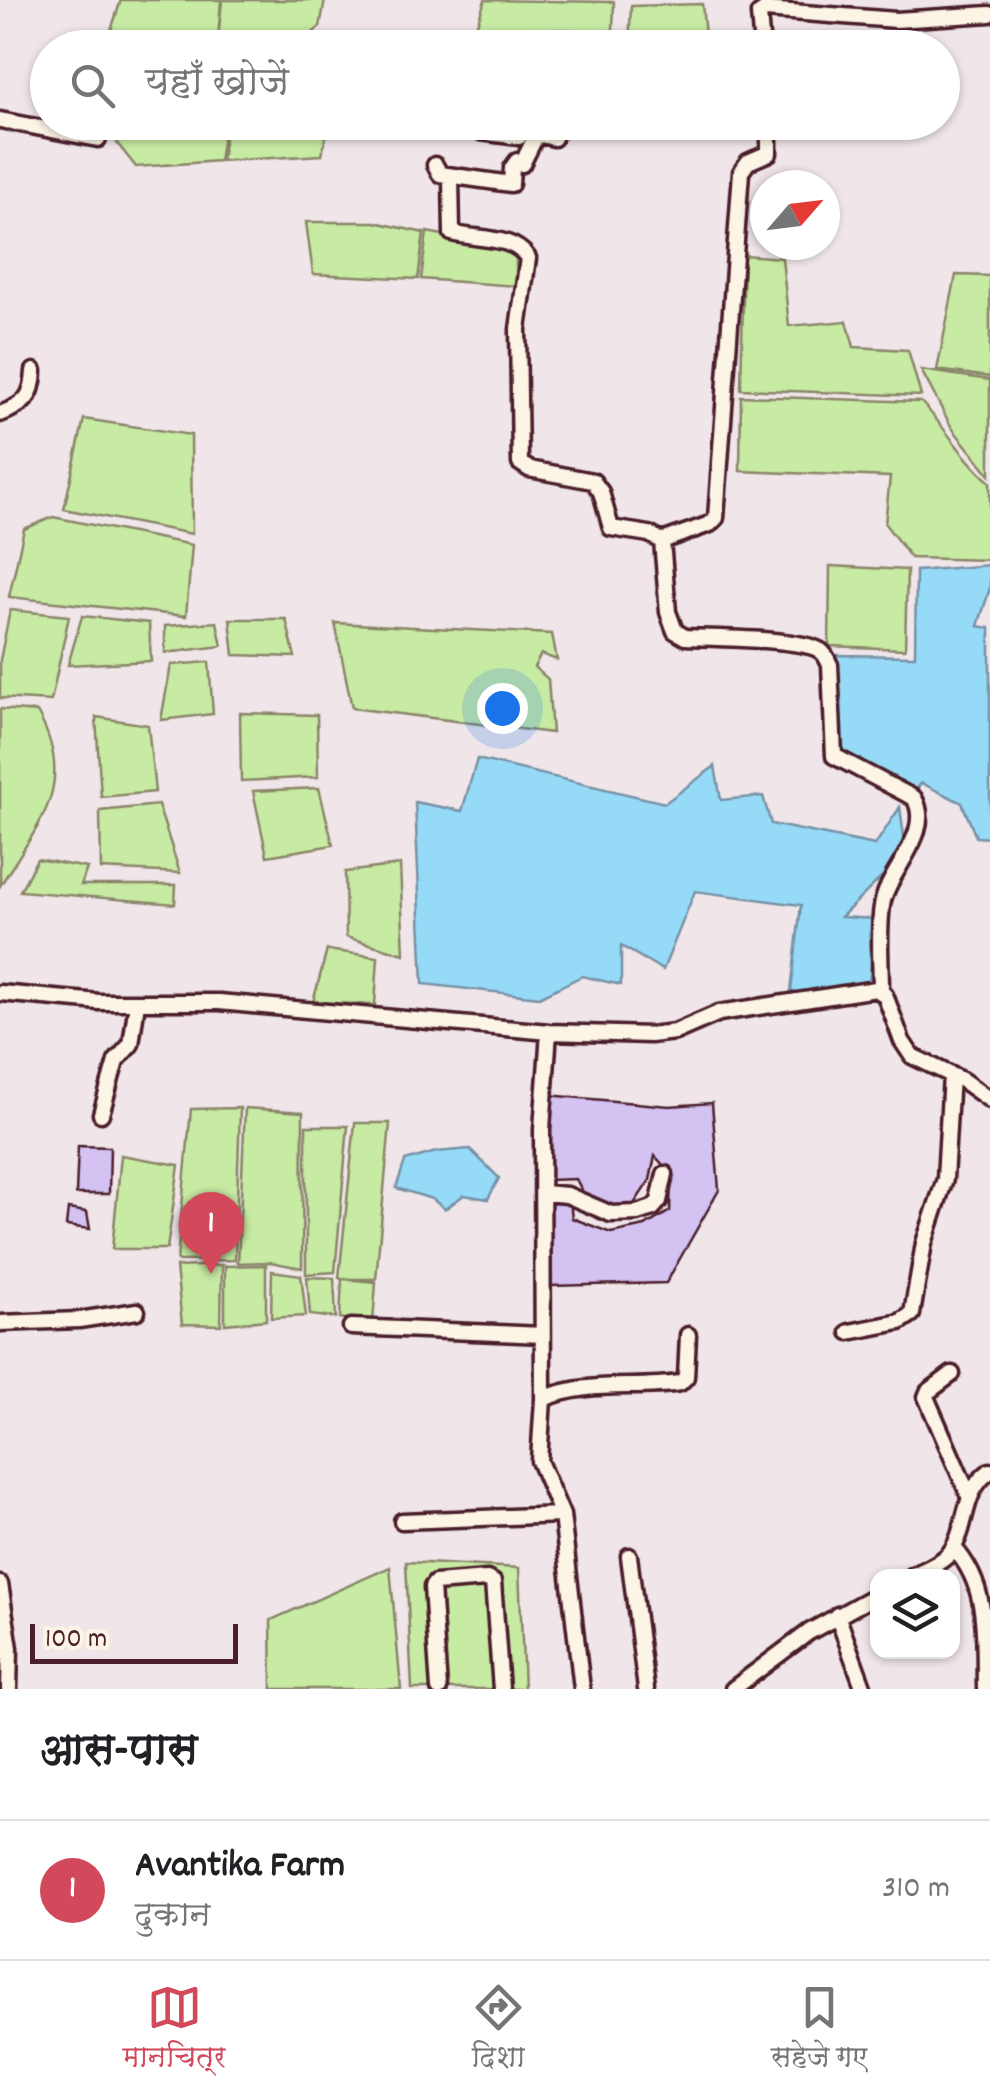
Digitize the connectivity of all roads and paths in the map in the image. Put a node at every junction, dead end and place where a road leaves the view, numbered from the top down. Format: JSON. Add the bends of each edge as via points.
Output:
{"nodes":[{"id":1,"x":990,"y":14,"type":"edge"},
{"id":2,"x":760,"y":30,"type":"edge"},
{"id":3,"x":0,"y":120,"type":"edge"},
{"id":4,"x":30,"y":126,"type":"edge"},
{"id":5,"x":534,"y":140,"type":"edge"},
{"id":6,"x":769,"y":140,"type":"edge"},
{"id":7,"x":435,"y":165,"type":"dead end"},
{"id":8,"x":451,"y":178,"type":"junction"},
{"id":9,"x":34,"y":371,"type":"dead end"},
{"id":10,"x":0,"y":414,"type":"edge"},
{"id":11,"x":662,"y":540,"type":"junction"},
{"id":12,"x":881,"y":991,"type":"junction"},
{"id":13,"x":0,"y":993,"type":"edge"},
{"id":14,"x":138,"y":1003,"type":"junction"},
{"id":15,"x":549,"y":1032,"type":"junction"},
{"id":16,"x":952,"y":1075,"type":"junction"},
{"id":17,"x":990,"y":1100,"type":"edge"},
{"id":18,"x":101,"y":1114,"type":"dead end"},
{"id":19,"x":665,"y":1174,"type":"dead end"},
{"id":20,"x":543,"y":1193,"type":"junction"},
{"id":21,"x":137,"y":1312,"type":"dead end"},
{"id":22,"x":0,"y":1323,"type":"edge"},
{"id":23,"x":351,"y":1326,"type":"dead end"},
{"id":24,"x":849,"y":1332,"type":"dead end"},
{"id":25,"x":688,"y":1335,"type":"dead end"},
{"id":26,"x":543,"y":1336,"type":"junction"},
{"id":27,"x":952,"y":1374,"type":"dead end"},
{"id":28,"x":542,"y":1399,"type":"junction"},
{"id":29,"x":990,"y":1471,"type":"edge"},
{"id":30,"x":969,"y":1496,"type":"junction"},
{"id":31,"x":562,"y":1516,"type":"junction"},
{"id":32,"x":402,"y":1521,"type":"dead end"},
{"id":33,"x":954,"y":1548,"type":"junction"},
{"id":34,"x":629,"y":1556,"type":"dead end"},
{"id":35,"x":925,"y":1569,"type":"edge"},
{"id":36,"x":0,"y":1584,"type":"edge"},
{"id":37,"x":870,"y":1598,"type":"edge"},
{"id":38,"x":837,"y":1614,"type":"junction"},
{"id":39,"x":9,"y":1689,"type":"edge"},
{"id":40,"x":438,"y":1689,"type":"edge"},
{"id":41,"x":501,"y":1689,"type":"edge"},
{"id":42,"x":582,"y":1689,"type":"edge"},
{"id":43,"x":646,"y":1689,"type":"edge"},
{"id":44,"x":733,"y":1689,"type":"edge"},
{"id":45,"x":864,"y":1689,"type":"edge"},
{"id":46,"x":985,"y":1689,"type":"edge"}],
"edges":[{"from":1,"to":2,"type":"street","via":[[896,20],[765,10],[758,14]]},
{"from":3,"to":4,"type":"street"},
{"from":5,"to":8,"type":"street","via":[[522,164],[512,168],[511,184]]},
{"from":6,"to":11,"type":"street","via":[[769,153],[741,172],[716,518]]},
{"from":7,"to":8,"type":"street"},
{"from":8,"to":11,"type":"street","via":[[452,234],[506,242],[528,258],[518,329],[520,463],[593,481],[610,528]]},
{"from":9,"to":10,"type":"street","via":[[31,396]]},
{"from":11,"to":12,"type":"street","via":[[674,631],[822,652],[830,665],[834,756],[917,803],[910,846],[882,904]]},
{"from":12,"to":15,"type":"street","via":[[719,1014],[670,1033]]},
{"from":12,"to":16,"type":"street","via":[[912,1056]]},
{"from":13,"to":14,"type":"street"},
{"from":14,"to":15,"type":"street","via":[[252,1004]]},
{"from":14,"to":18,"type":"street","via":[[131,1044],[117,1059]]},
{"from":15,"to":20,"type":"street"},
{"from":16,"to":17,"type":"street"},
{"from":16,"to":24,"type":"street","via":[[945,1180],[924,1243],[912,1314]]},
{"from":19,"to":20,"type":"street","via":[[660,1201],[637,1214],[610,1214]]},
{"from":20,"to":26,"type":"street"},
{"from":21,"to":22,"type":"street"},
{"from":23,"to":26,"type":"street"},
{"from":25,"to":28,"type":"street","via":[[680,1384],[570,1388]]},
{"from":26,"to":28,"type":"street"},
{"from":27,"to":30,"type":"street","via":[[926,1397]]},
{"from":28,"to":31,"type":"street","via":[[538,1461]]},
{"from":29,"to":30,"type":"street"},
{"from":30,"to":33,"type":"street"},
{"from":31,"to":32,"type":"street"},
{"from":31,"to":42,"type":"street"},
{"from":33,"to":35,"type":"street"},
{"from":33,"to":46,"type":"street","via":[[979,1589]]},
{"from":34,"to":43,"type":"street"},
{"from":36,"to":39,"type":"street"},
{"from":37,"to":38,"type":"street"},
{"from":38,"to":44,"type":"street"},
{"from":38,"to":45,"type":"street"},
{"from":40,"to":41,"type":"street","via":[[432,1587],[487,1579],[493,1582]]}]}
